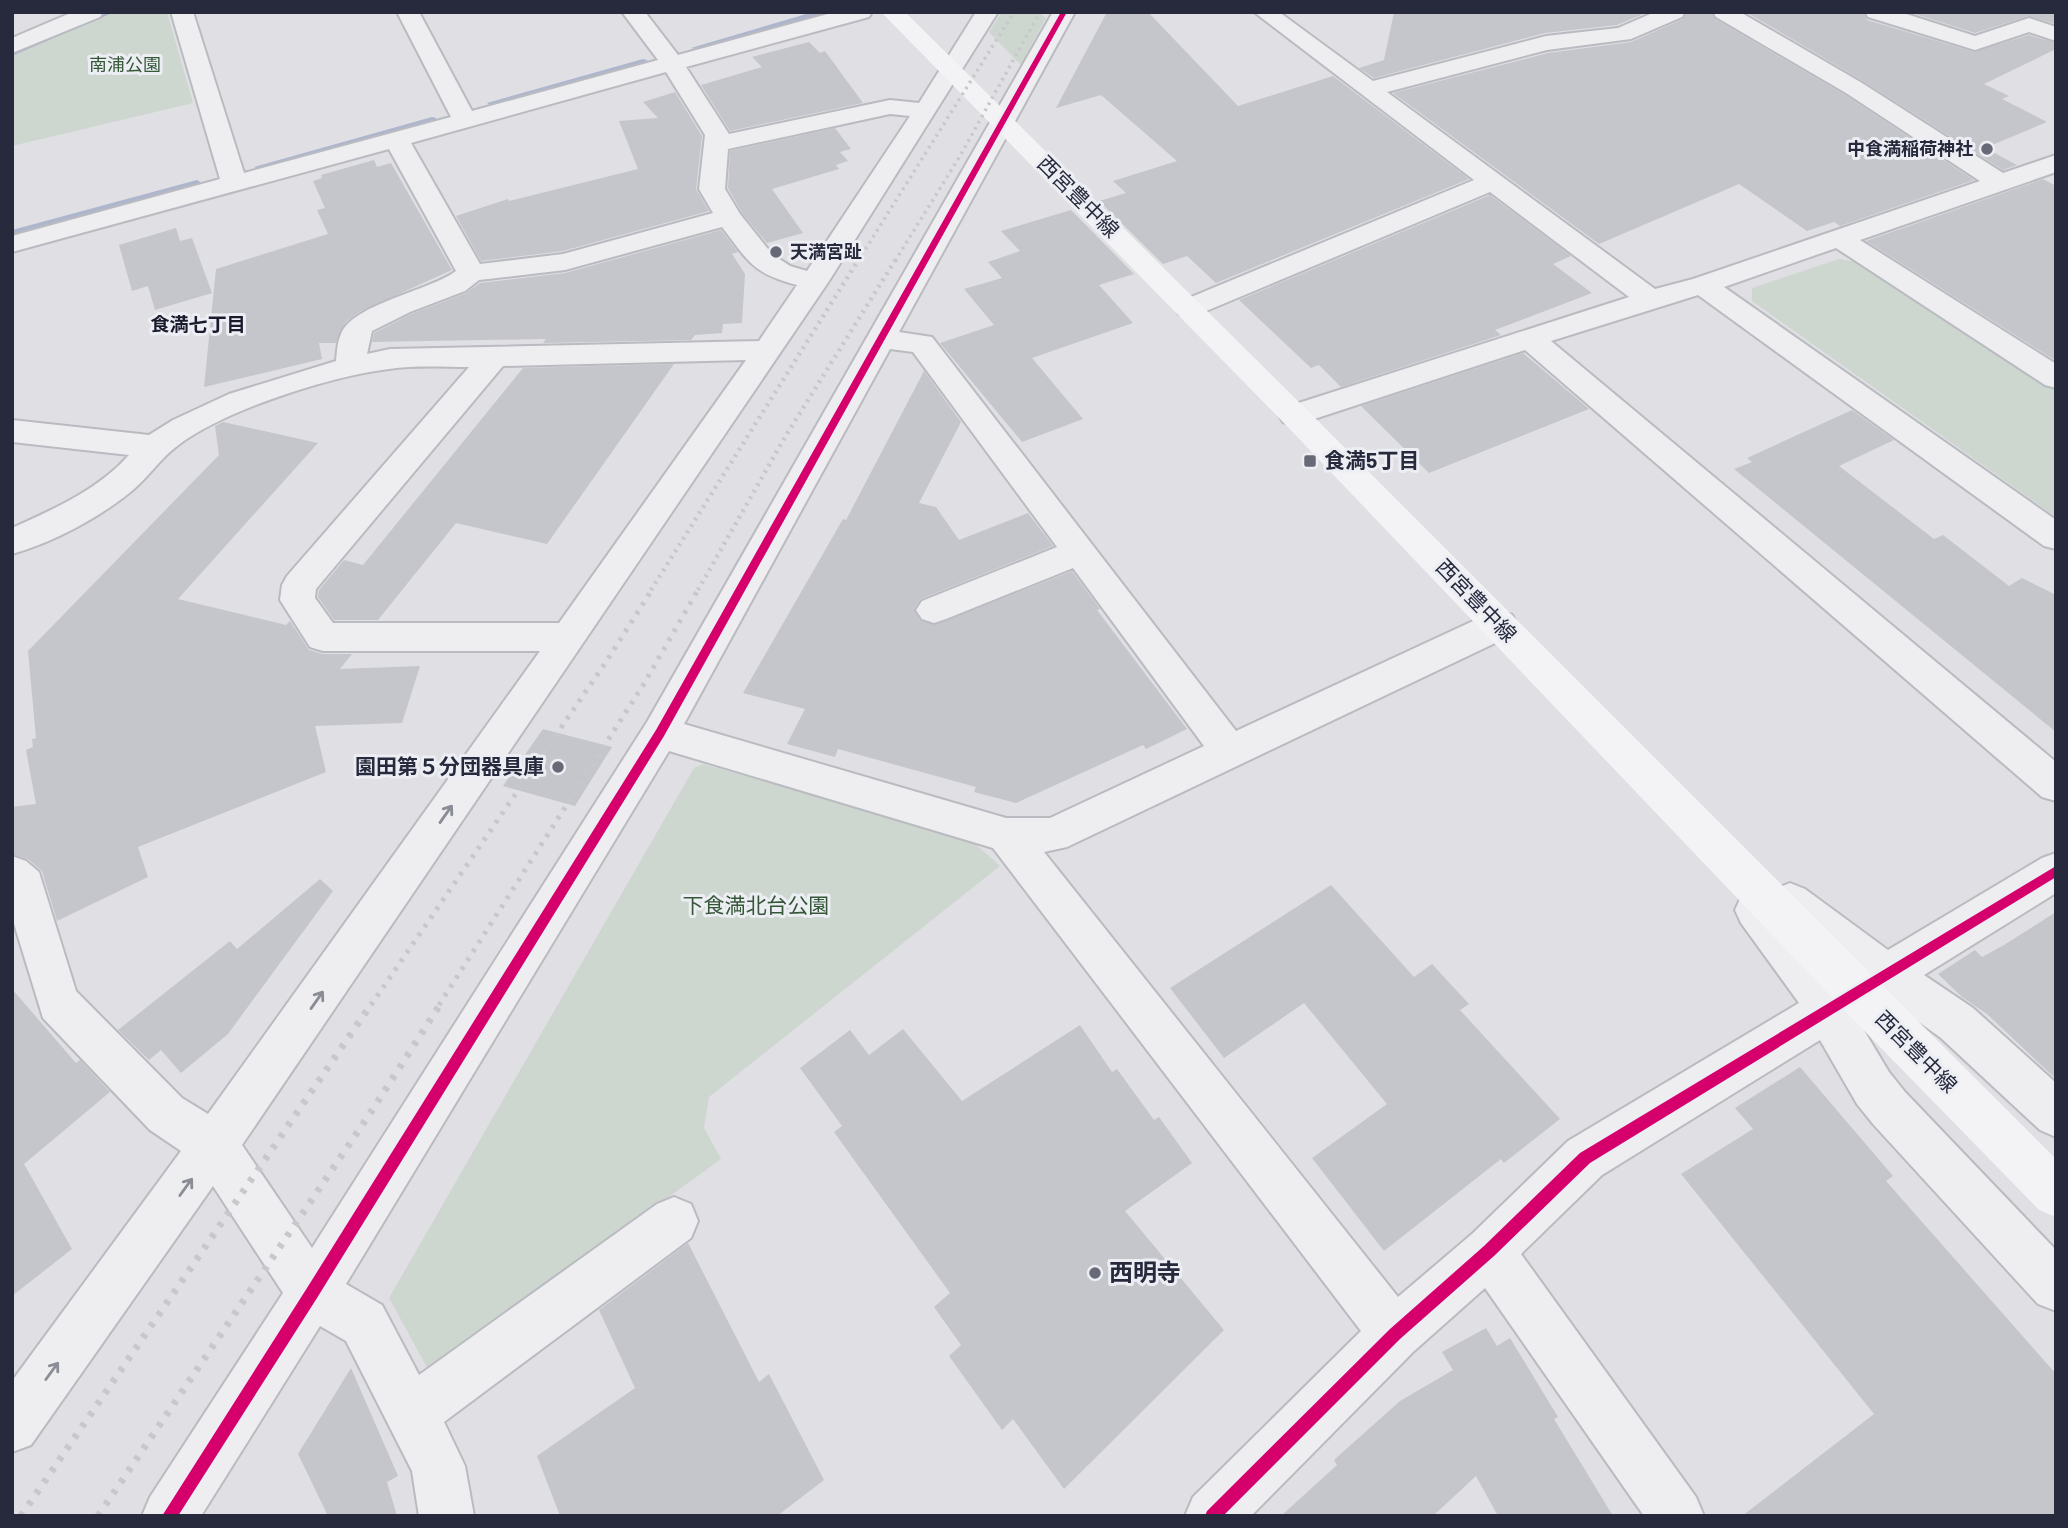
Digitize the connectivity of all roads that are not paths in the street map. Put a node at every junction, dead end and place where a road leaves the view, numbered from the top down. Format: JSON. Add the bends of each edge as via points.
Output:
{"nodes":[{"id":1,"x":92,"y":12,"type":"edge"},
{"id":2,"x":182,"y":12,"type":"edge"},
{"id":3,"x":408,"y":12,"type":"edge"},
{"id":4,"x":633,"y":12,"type":"edge"},
{"id":5,"x":861,"y":12,"type":"edge"},
{"id":6,"x":892,"y":12,"type":"edge"},
{"id":7,"x":986,"y":12,"type":"edge"},
{"id":8,"x":1065,"y":12,"type":"edge"},
{"id":9,"x":1265,"y":12,"type":"edge"},
{"id":10,"x":1674,"y":12,"type":"edge"},
{"id":11,"x":1724,"y":12,"type":"edge"},
{"id":12,"x":1876,"y":12,"type":"edge"},
{"id":13,"x":2056,"y":34,"type":"edge"},
{"id":14,"x":12,"y":46,"type":"edge"},
{"id":15,"x":671,"y":62,"type":"junction"},
{"id":16,"x":951,"y":71,"type":"junction"},
{"id":17,"x":1371,"y":89,"type":"junction"},
{"id":18,"x":926,"y":111,"type":"junction"},
{"id":19,"x":464,"y":119,"type":"junction"},
{"id":20,"x":1004,"y":124,"type":"junction"},
{"id":21,"x":396,"y":138,"type":"junction"},
{"id":22,"x":717,"y":144,"type":"junction"},
{"id":23,"x":2056,"y":163,"type":"edge"},
{"id":24,"x":2042,"y":175,"type":"edge"},
{"id":25,"x":1492,"y":181,"type":"junction"},
{"id":26,"x":234,"y":183,"type":"junction"},
{"id":27,"x":2000,"y":183,"type":"junction"},
{"id":28,"x":728,"y":217,"type":"junction"},
{"id":29,"x":1838,"y":238,"type":"junction"},
{"id":30,"x":12,"y":244,"type":"edge"},
{"id":31,"x":471,"y":273,"type":"junction"},
{"id":32,"x":815,"y":281,"type":"junction"},
{"id":33,"x":1703,"y":285,"type":"junction"},
{"id":34,"x":1650,"y":299,"type":"junction"},
{"id":35,"x":1189,"y":308,"type":"junction"},
{"id":36,"x":880,"y":339,"type":"junction"},
{"id":37,"x":1530,"y":339,"type":"junction"},
{"id":38,"x":768,"y":350,"type":"junction"},
{"id":39,"x":495,"y":356,"type":"junction"},
{"id":40,"x":350,"y":366,"type":"junction"},
{"id":41,"x":2056,"y":378,"type":"edge"},
{"id":42,"x":1294,"y":415,"type":"junction"},
{"id":43,"x":12,"y":431,"type":"edge"},
{"id":44,"x":156,"y":447,"type":"junction"},
{"id":45,"x":2056,"y":537,"type":"edge"},
{"id":46,"x":12,"y":542,"type":"edge"},
{"id":47,"x":1079,"y":552,"type":"junction"},
{"id":48,"x":934,"y":610,"type":"dead end"},
{"id":49,"x":1499,"y":625,"type":"junction"},
{"id":50,"x":569,"y":638,"type":"junction"},
{"id":51,"x":660,"y":733,"type":"junction"},
{"id":52,"x":1231,"y":753,"type":"junction"},
{"id":53,"x":2056,"y":785,"type":"edge"},
{"id":54,"x":1688,"y":819,"type":"junction"},
{"id":55,"x":1006,"y":835,"type":"junction"},
{"id":56,"x":2056,"y":871,"type":"edge"},
{"id":57,"x":12,"y":874,"type":"edge"},
{"id":58,"x":1857,"y":992,"type":"junction"},
{"id":59,"x":2056,"y":1114,"type":"edge"},
{"id":60,"x":215,"y":1146,"type":"junction"},
{"id":61,"x":2056,"y":1193,"type":"edge"},
{"id":62,"x":674,"y":1221,"type":"dead end"},
{"id":63,"x":1489,"y":1251,"type":"junction"},
{"id":64,"x":2056,"y":1286,"type":"edge"},
{"id":65,"x":312,"y":1293,"type":"junction"},
{"id":66,"x":1395,"y":1334,"type":"junction"},
{"id":67,"x":410,"y":1414,"type":"junction"},
{"id":68,"x":12,"y":1426,"type":"edge"},
{"id":69,"x":169,"y":1516,"type":"edge"},
{"id":70,"x":447,"y":1516,"type":"edge"},
{"id":71,"x":1212,"y":1516,"type":"edge"},
{"id":72,"x":1677,"y":1516,"type":"edge"}],
"edges":[{"from":1,"to":14,"type":"street"},
{"from":2,"to":26,"type":"street"},
{"from":3,"to":19,"type":"street"},
{"from":4,"to":15,"type":"street"},
{"from":5,"to":15,"type":"street"},
{"from":6,"to":16,"type":"main road","name":"西宮豊中線"},
{"from":7,"to":16,"type":"street"},
{"from":8,"to":20,"type":"street"},
{"from":9,"to":17,"type":"street"},
{"from":10,"to":17,"type":"street","via":[[1623,34],[1546,43]]},
{"from":11,"to":27,"type":"street","via":[[1854,88]]},
{"from":12,"to":13,"type":"street","via":[[1975,44],[2029,25]]},
{"from":15,"to":19,"type":"street"},
{"from":15,"to":22,"type":"street","via":[[718,135]]},
{"from":16,"to":18,"type":"street"},
{"from":16,"to":20,"type":"main road","name":"西宮豊中線"},
{"from":17,"to":25,"type":"street"},
{"from":18,"to":22,"type":"street","via":[[891,107]]},
{"from":18,"to":32,"type":"street"},
{"from":19,"to":21,"type":"street"},
{"from":20,"to":35,"type":"main road","name":"西宮豊中線"},
{"from":20,"to":36,"type":"street"},
{"from":21,"to":26,"type":"street"},
{"from":21,"to":31,"type":"street"},
{"from":22,"to":28,"type":"street","via":[[712,189]]},
{"from":23,"to":24,"type":"street"},
{"from":24,"to":27,"type":"street"},
{"from":25,"to":34,"type":"street"},
{"from":25,"to":35,"type":"street"},
{"from":26,"to":30,"type":"street"},
{"from":27,"to":29,"type":"street"},
{"from":28,"to":31,"type":"street","via":[[565,262]]},
{"from":28,"to":32,"type":"street","via":[[762,260],[780,272]]},
{"from":29,"to":33,"type":"street"},
{"from":29,"to":41,"type":"street"},
{"from":31,"to":40,"type":"street","via":[[455,285],[362,325],[355,334]]},
{"from":32,"to":38,"type":"street"},
{"from":33,"to":34,"type":"street"},
{"from":33,"to":45,"type":"street"},
{"from":34,"to":37,"type":"street"},
{"from":35,"to":42,"type":"main road","name":"西宮豊中線"},
{"from":36,"to":47,"type":"street","via":[[922,344]]},
{"from":36,"to":51,"type":"street"},
{"from":37,"to":42,"type":"street"},
{"from":37,"to":53,"type":"street"},
{"from":38,"to":39,"type":"street"},
{"from":38,"to":50,"type":"street"},
{"from":39,"to":40,"type":"street","via":[[390,359]]},
{"from":39,"to":50,"type":"street","via":[[299,585],[297,600],[323,637]]},
{"from":40,"to":44,"type":"street","via":[[265,392],[195,422]]},
{"from":42,"to":49,"type":"main road","name":"西宮豊中線"},
{"from":43,"to":44,"type":"street"},
{"from":44,"to":46,"type":"street","via":[[122,481]]},
{"from":47,"to":48,"type":"street"},
{"from":47,"to":52,"type":"street"},
{"from":49,"to":52,"type":"street"},
{"from":49,"to":54,"type":"main road","name":"西宮豊中線"},
{"from":60,"to":50,"type":"street","one_way":true},
{"from":51,"to":55,"type":"street"},
{"from":51,"to":65,"type":"street"},
{"from":52,"to":55,"type":"street","via":[[1053,835]]},
{"from":54,"to":58,"type":"street","via":[[1821,927]]},
{"from":54,"to":58,"type":"street","via":[[1804,972]]},
{"from":55,"to":66,"type":"street"},
{"from":56,"to":58,"type":"street"},
{"from":57,"to":60,"type":"street","via":[[24,885],[58,1003],[166,1114]]},
{"from":58,"to":59,"type":"street","via":[[1957,1023]]},
{"from":58,"to":61,"type":"main road","name":"西宮豊中線"},
{"from":58,"to":63,"type":"street","via":[[1585,1158]]},
{"from":58,"to":64,"type":"street","via":[[1873,1088]]},
{"from":60,"to":65,"type":"street"},
{"from":68,"to":60,"type":"street","one_way":true},
{"from":62,"to":67,"type":"street"},
{"from":63,"to":66,"type":"street"},
{"from":63,"to":72,"type":"street"},
{"from":65,"to":67,"type":"street","via":[[364,1323]]},
{"from":65,"to":69,"type":"street"},
{"from":66,"to":71,"type":"street"},
{"from":67,"to":70,"type":"street","via":[[438,1466]]}]}
